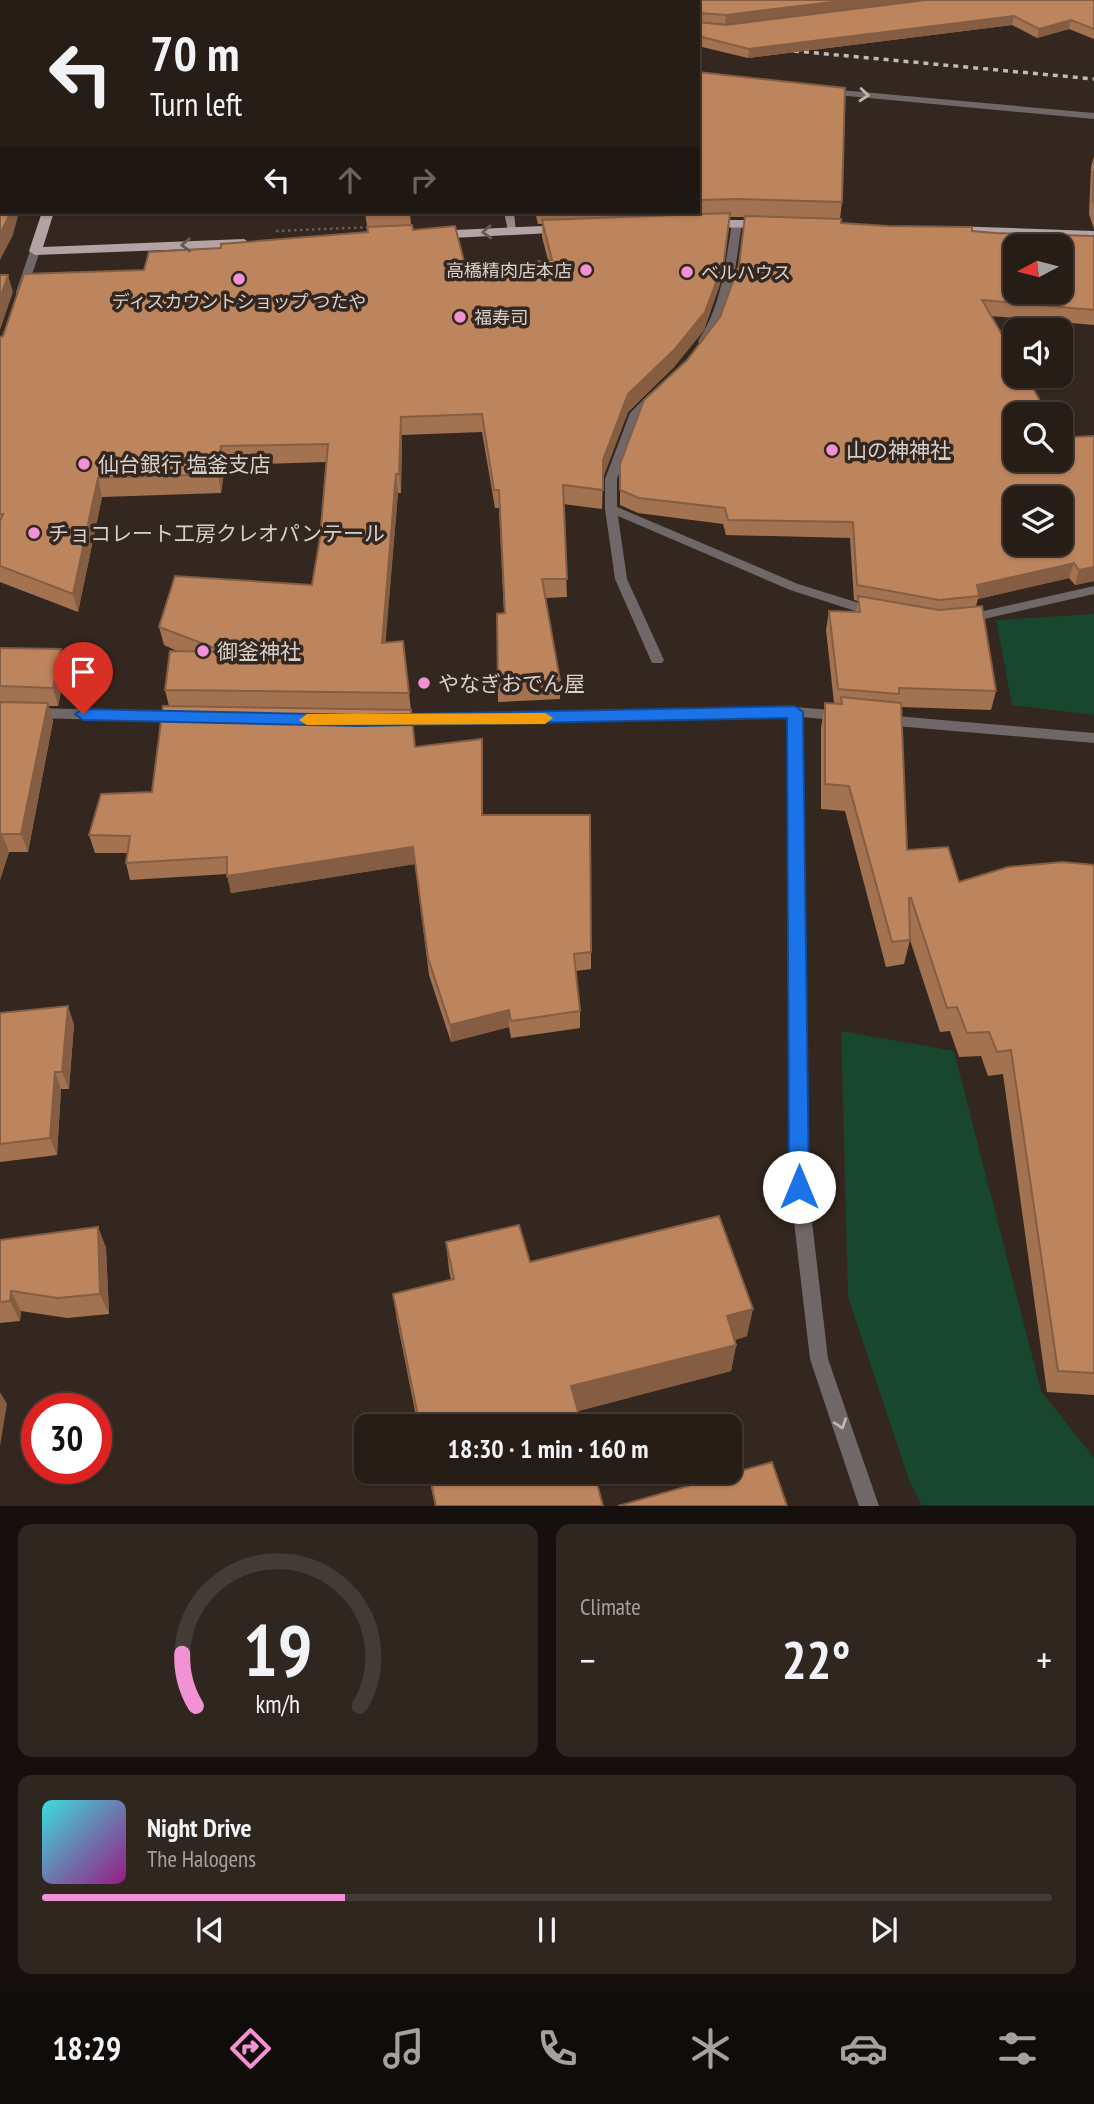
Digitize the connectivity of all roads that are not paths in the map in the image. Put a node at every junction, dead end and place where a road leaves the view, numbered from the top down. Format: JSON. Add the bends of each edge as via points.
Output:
{"nodes":[{"id":1,"x":821,"y":91,"type":"edge"},
{"id":2,"x":1094,"y":117,"type":"edge"},
{"id":3,"x":47,"y":214,"type":"edge"},
{"id":4,"x":509,"y":214,"type":"edge"},
{"id":5,"x":737,"y":223,"type":"junction"},
{"id":6,"x":695,"y":225,"type":"edge"},
{"id":7,"x":778,"y":225,"type":"edge"},
{"id":8,"x":583,"y":229,"type":"edge"},
{"id":9,"x":942,"y":229,"type":"edge"},
{"id":10,"x":513,"y":231,"type":"junction"},
{"id":11,"x":417,"y":235,"type":"edge"},
{"id":12,"x":1094,"y":235,"type":"edge"},
{"id":13,"x":254,"y":243,"type":"edge"},
{"id":14,"x":35,"y":251,"type":"junction"},
{"id":15,"x":18,"y":300,"type":"edge"},
{"id":16,"x":695,"y":351,"type":"edge"},
{"id":17,"x":662,"y":388,"type":"edge"},
{"id":18,"x":611,"y":509,"type":"junction"},
{"id":19,"x":1094,"y":590,"type":"edge"},
{"id":20,"x":886,"y":614,"type":"edge"},
{"id":21,"x":947,"y":621,"type":"edge"},
{"id":22,"x":657,"y":660,"type":"dead end"},
{"id":23,"x":0,"y":712,"type":"edge"},
{"id":24,"x":795,"y":712,"type":"junction"},
{"id":25,"x":194,"y":717,"type":"edge"},
{"id":26,"x":373,"y":721,"type":"edge"},
{"id":27,"x":1094,"y":738,"type":"edge"},
{"id":28,"x":869,"y":1506,"type":"edge"}],
"edges":[{"from":1,"to":2,"type":"street","one_way":true},
{"from":3,"to":14,"type":"main road"},
{"from":4,"to":10,"type":"street"},
{"from":5,"to":6,"type":"main road"},
{"from":5,"to":7,"type":"main road"},
{"from":5,"to":16,"type":"street","via":[[730,279],[711,331]]},
{"from":8,"to":10,"type":"main road"},
{"from":9,"to":12,"type":"main road"},
{"from":10,"to":11,"type":"main road","one_way":true},
{"from":13,"to":14,"type":"main road","one_way":true},
{"from":14,"to":15,"type":"street"},
{"from":17,"to":18,"type":"street","via":[[636,413],[611,480]]},
{"from":18,"to":20,"type":"street","via":[[794,587]]},
{"from":18,"to":22,"type":"street","via":[[621,579]]},
{"from":19,"to":21,"type":"street","via":[[985,617]]},
{"from":23,"to":25,"type":"street"},
{"from":24,"to":26,"type":"street"},
{"from":24,"to":27,"type":"street"},
{"from":24,"to":28,"type":"street","one_way":true,"via":[[799,1187],[819,1359]]}]}
